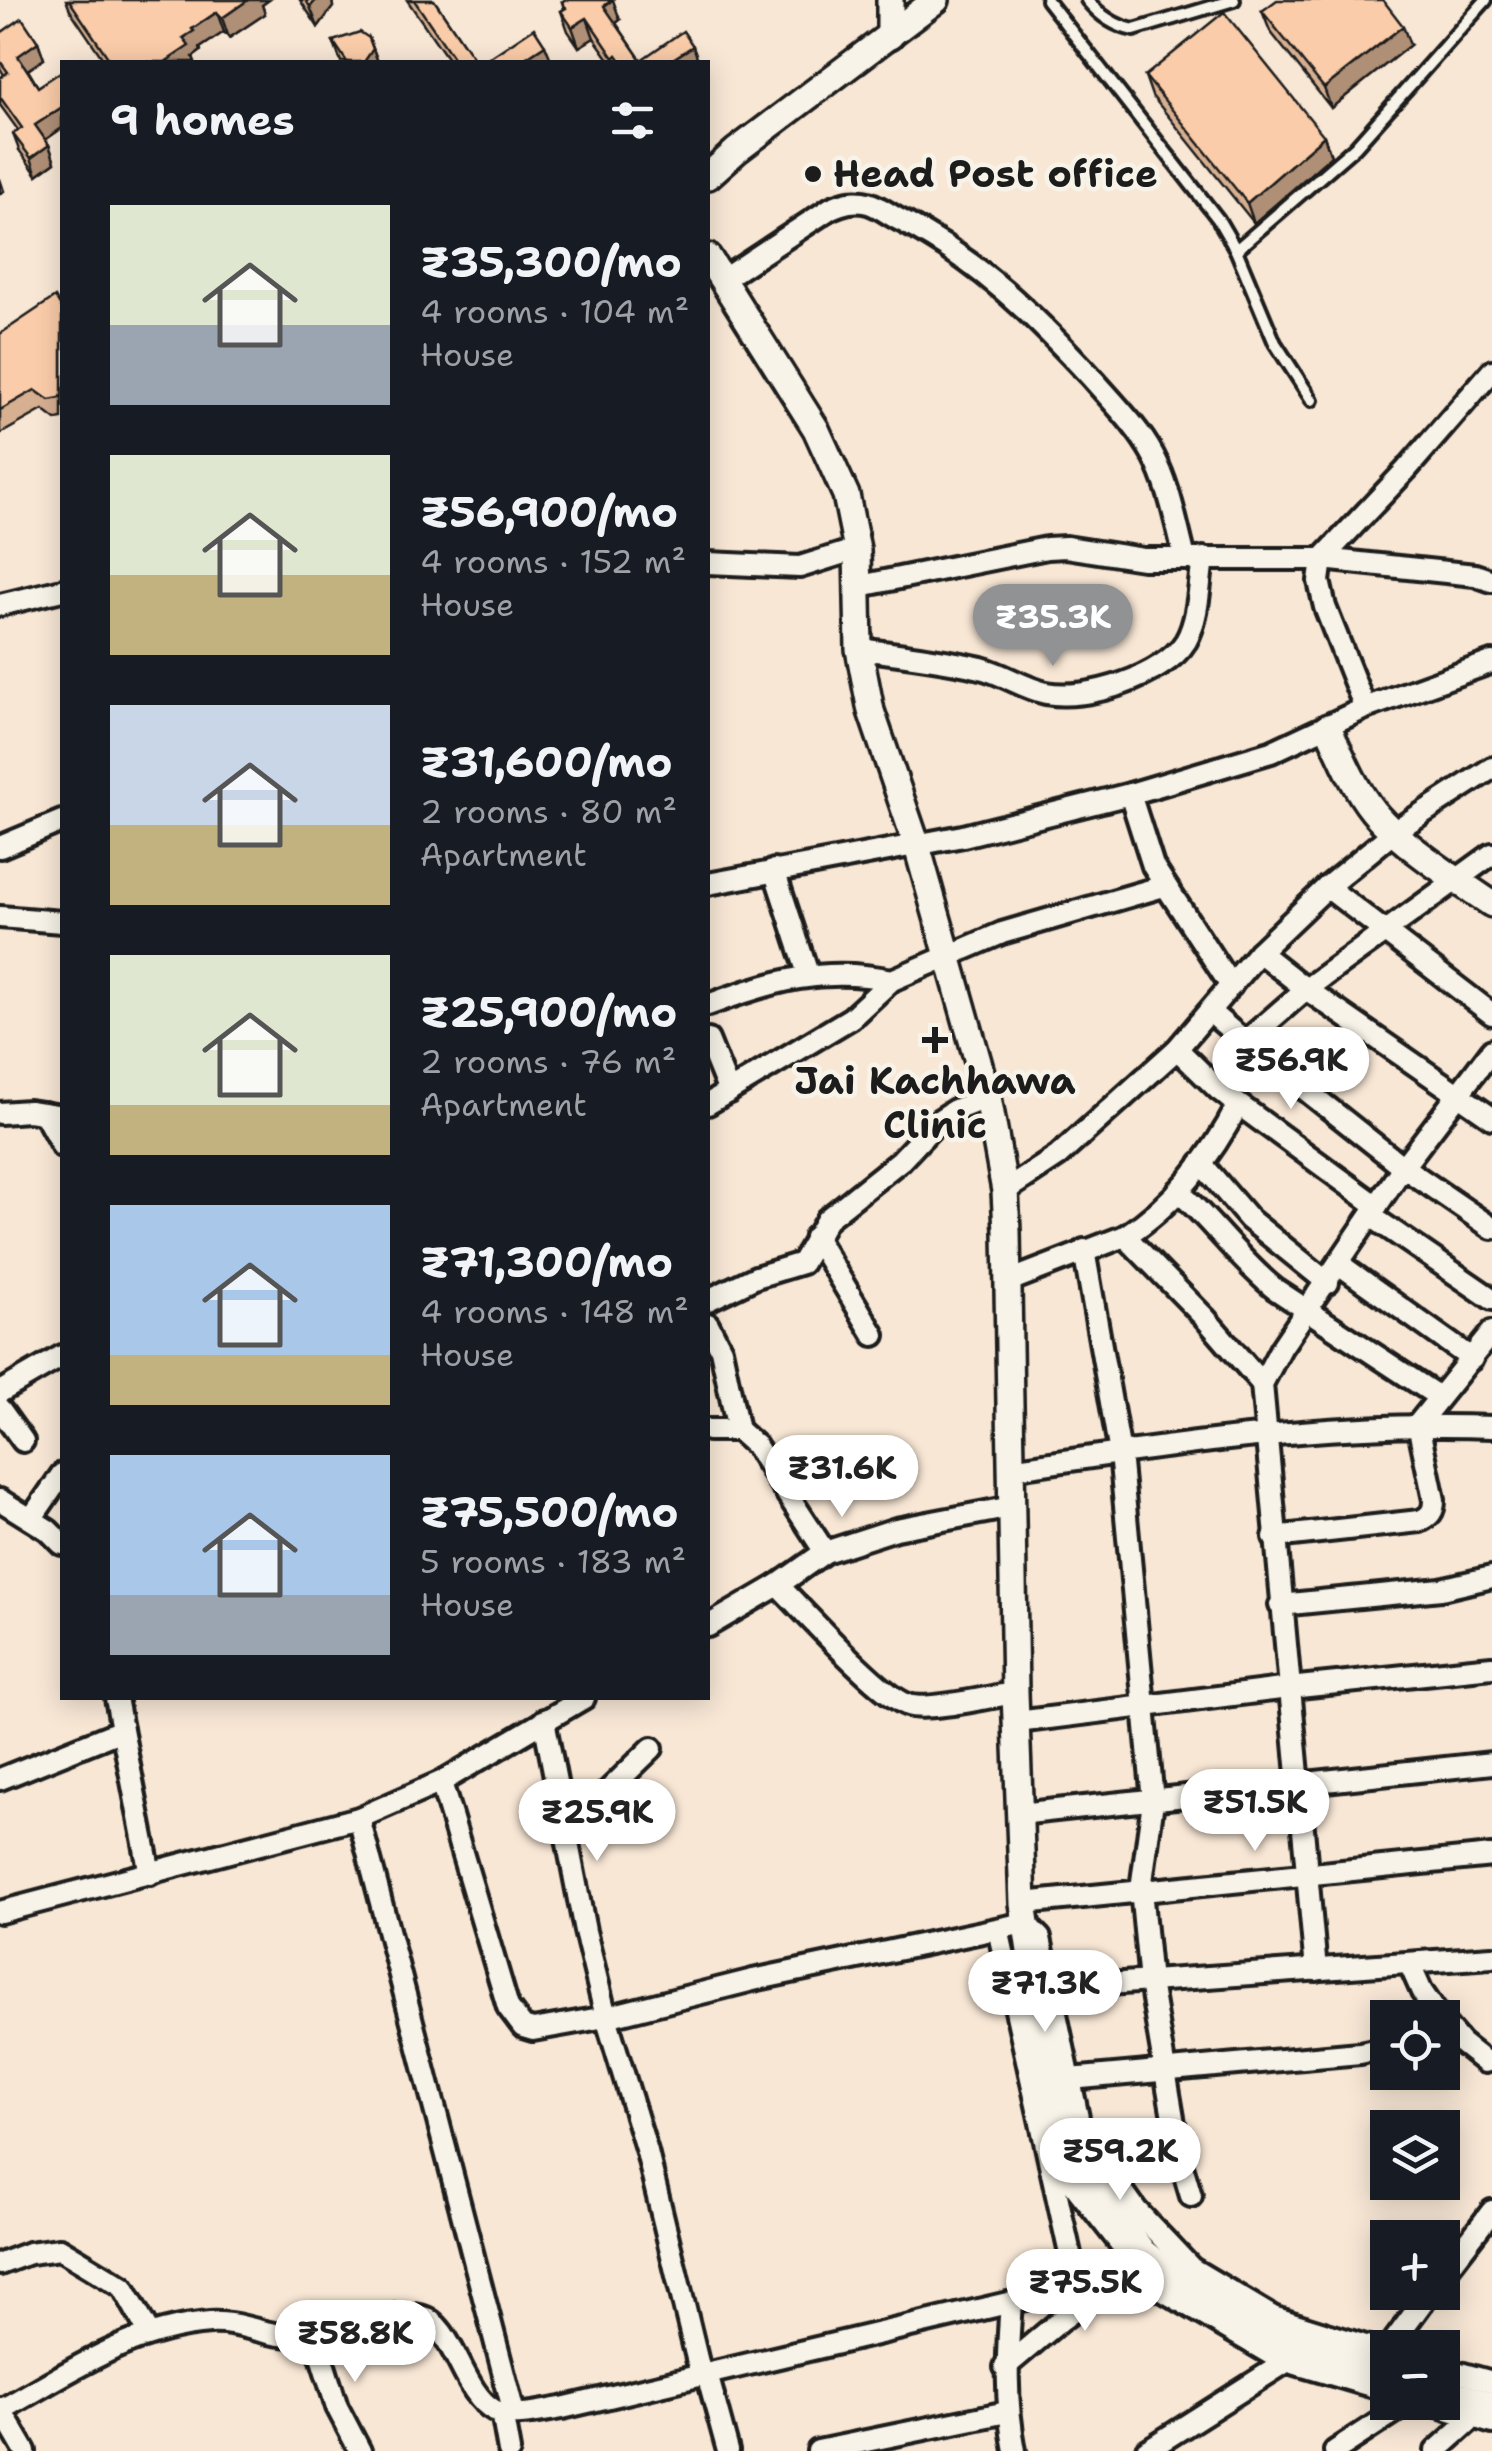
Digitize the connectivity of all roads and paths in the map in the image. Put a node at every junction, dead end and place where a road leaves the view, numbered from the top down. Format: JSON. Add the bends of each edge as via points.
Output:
{"nodes":[{"id":1,"x":890,"y":0,"type":"edge"},
{"id":2,"x":936,"y":0,"type":"edge"},
{"id":3,"x":1048,"y":0,"type":"edge"},
{"id":4,"x":1087,"y":0,"type":"edge"},
{"id":5,"x":1234,"y":0,"type":"edge"},
{"id":6,"x":1486,"y":0,"type":"edge"},
{"id":7,"x":890,"y":36,"type":"junction"},
{"id":8,"x":710,"y":174,"type":"edge"},
{"id":9,"x":1236,"y":250,"type":"junction"},
{"id":10,"x":710,"y":260,"type":"edge"},
{"id":11,"x":722,"y":280,"type":"junction"},
{"id":12,"x":1492,"y":374,"type":"edge"},
{"id":13,"x":1312,"y":400,"type":"dead end"},
{"id":14,"x":858,"y":549,"type":"junction"},
{"id":15,"x":1194,"y":558,"type":"junction"},
{"id":16,"x":1322,"y":558,"type":"junction"},
{"id":17,"x":710,"y":563,"type":"edge"},
{"id":18,"x":1492,"y":581,"type":"edge"},
{"id":19,"x":860,"y":586,"type":"junction"},
{"id":20,"x":60,"y":590,"type":"edge"},
{"id":21,"x":0,"y":605,"type":"edge"},
{"id":22,"x":859,"y":649,"type":"junction"},
{"id":23,"x":1492,"y":662,"type":"edge"},
{"id":24,"x":1366,"y":708,"type":"junction"},
{"id":25,"x":1328,"y":727,"type":"junction"},
{"id":26,"x":1492,"y":768,"type":"edge"},
{"id":27,"x":1130,"y":794,"type":"junction"},
{"id":28,"x":60,"y":822,"type":"edge"},
{"id":29,"x":1394,"y":831,"type":"junction"},
{"id":30,"x":917,"y":846,"type":"junction"},
{"id":31,"x":0,"y":847,"type":"edge"},
{"id":32,"x":1492,"y":854,"type":"edge"},
{"id":33,"x":774,"y":870,"type":"junction"},
{"id":34,"x":1456,"y":880,"type":"junction"},
{"id":35,"x":710,"y":884,"type":"edge"},
{"id":36,"x":1164,"y":886,"type":"junction"},
{"id":37,"x":1326,"y":887,"type":"junction"},
{"id":38,"x":1492,"y":904,"type":"edge"},
{"id":39,"x":0,"y":917,"type":"edge"},
{"id":40,"x":60,"y":922,"type":"edge"},
{"id":41,"x":1383,"y":933,"type":"junction"},
{"id":42,"x":1258,"y":952,"type":"junction"},
{"id":43,"x":949,"y":954,"type":"junction"},
{"id":44,"x":808,"y":974,"type":"junction"},
{"id":45,"x":892,"y":980,"type":"junction"},
{"id":46,"x":1230,"y":986,"type":"junction"},
{"id":47,"x":1306,"y":988,"type":"junction"},
{"id":48,"x":710,"y":1004,"type":"edge"},
{"id":49,"x":1210,"y":1012,"type":"junction"},
{"id":50,"x":1492,"y":1014,"type":"edge"},
{"id":51,"x":1245,"y":1042,"type":"junction"},
{"id":52,"x":710,"y":1045,"type":"edge"},
{"id":53,"x":1177,"y":1049,"type":"junction"},
{"id":54,"x":1492,"y":1050,"type":"edge"},
{"id":55,"x":729,"y":1092,"type":"junction"},
{"id":56,"x":1457,"y":1093,"type":"junction"},
{"id":57,"x":988,"y":1097,"type":"junction"},
{"id":58,"x":710,"y":1103,"type":"edge"},
{"id":59,"x":1238,"y":1105,"type":"junction"},
{"id":60,"x":0,"y":1113,"type":"edge"},
{"id":61,"x":53,"y":1115,"type":"edge"},
{"id":62,"x":1492,"y":1118,"type":"edge"},
{"id":63,"x":60,"y":1139,"type":"edge"},
{"id":64,"x":1201,"y":1163,"type":"junction"},
{"id":65,"x":1403,"y":1167,"type":"junction"},
{"id":66,"x":1005,"y":1191,"type":"junction"},
{"id":67,"x":1178,"y":1192,"type":"junction"},
{"id":68,"x":1374,"y":1211,"type":"junction"},
{"id":69,"x":1492,"y":1228,"type":"edge"},
{"id":70,"x":1126,"y":1236,"type":"junction"},
{"id":71,"x":814,"y":1237,"type":"junction"},
{"id":72,"x":1084,"y":1250,"type":"junction"},
{"id":73,"x":1333,"y":1274,"type":"junction"},
{"id":74,"x":1009,"y":1281,"type":"junction"},
{"id":75,"x":710,"y":1299,"type":"edge"},
{"id":76,"x":1492,"y":1299,"type":"edge"},
{"id":77,"x":1310,"y":1310,"type":"junction"},
{"id":78,"x":710,"y":1328,"type":"edge"},
{"id":79,"x":1492,"y":1332,"type":"edge"},
{"id":80,"x":874,"y":1335,"type":"dead end"},
{"id":81,"x":60,"y":1357,"type":"edge"},
{"id":82,"x":1472,"y":1359,"type":"junction"},
{"id":83,"x":1262,"y":1384,"type":"junction"},
{"id":84,"x":0,"y":1392,"type":"edge"},
{"id":85,"x":1438,"y":1397,"type":"junction"},
{"id":86,"x":0,"y":1409,"type":"edge"},
{"id":87,"x":1418,"y":1424,"type":"junction"},
{"id":88,"x":1492,"y":1427,"type":"edge"},
{"id":89,"x":710,"y":1430,"type":"edge"},
{"id":90,"x":738,"y":1430,"type":"junction"},
{"id":91,"x":1266,"y":1433,"type":"junction"},
{"id":92,"x":23,"y":1440,"type":"dead end"},
{"id":93,"x":1120,"y":1453,"type":"junction"},
{"id":94,"x":1010,"y":1469,"type":"junction"},
{"id":95,"x":60,"y":1477,"type":"edge"},
{"id":96,"x":0,"y":1500,"type":"edge"},
{"id":97,"x":1012,"y":1508,"type":"junction"},
{"id":98,"x":31,"y":1519,"type":"junction"},
{"id":99,"x":1274,"y":1537,"type":"junction"},
{"id":100,"x":60,"y":1542,"type":"edge"},
{"id":101,"x":825,"y":1552,"type":"junction"},
{"id":102,"x":1492,"y":1577,"type":"edge"},
{"id":103,"x":778,"y":1585,"type":"junction"},
{"id":104,"x":1280,"y":1605,"type":"junction"},
{"id":105,"x":710,"y":1625,"type":"edge"},
{"id":106,"x":1492,"y":1667,"type":"edge"},
{"id":107,"x":1290,"y":1688,"type":"junction"},
{"id":108,"x":1015,"y":1693,"type":"junction"},
{"id":109,"x":116,"y":1700,"type":"edge"},
{"id":110,"x":580,"y":1700,"type":"edge"},
{"id":111,"x":1144,"y":1707,"type":"junction"},
{"id":112,"x":544,"y":1720,"type":"junction"},
{"id":113,"x":1016,"y":1722,"type":"junction"},
{"id":114,"x":122,"y":1730,"type":"junction"},
{"id":115,"x":652,"y":1748,"type":"dead end"},
{"id":116,"x":1492,"y":1763,"type":"edge"},
{"id":117,"x":0,"y":1779,"type":"edge"},
{"id":118,"x":441,"y":1782,"type":"junction"},
{"id":119,"x":1298,"y":1785,"type":"junction"},
{"id":120,"x":1153,"y":1801,"type":"junction"},
{"id":121,"x":1018,"y":1814,"type":"junction"},
{"id":122,"x":358,"y":1818,"type":"junction"},
{"id":123,"x":566,"y":1832,"type":"junction"},
{"id":124,"x":1492,"y":1856,"type":"edge"},
{"id":125,"x":150,"y":1874,"type":"junction"},
{"id":126,"x":1304,"y":1874,"type":"junction"},
{"id":127,"x":1140,"y":1889,"type":"junction"},
{"id":128,"x":0,"y":1912,"type":"edge"},
{"id":129,"x":1024,"y":1913,"type":"junction"},
{"id":130,"x":998,"y":1929,"type":"junction"},
{"id":131,"x":1492,"y":1956,"type":"edge"},
{"id":132,"x":1410,"y":1965,"type":"junction"},
{"id":133,"x":1316,"y":1970,"type":"junction"},
{"id":134,"x":1150,"y":1982,"type":"junction"},
{"id":135,"x":1051,"y":1988,"type":"junction"},
{"id":136,"x":1428,"y":2000,"type":"edge"},
{"id":137,"x":606,"y":2016,"type":"junction"},
{"id":138,"x":1460,"y":2040,"type":"edge"},
{"id":139,"x":1370,"y":2051,"type":"edge"},
{"id":140,"x":1492,"y":2060,"type":"edge"},
{"id":141,"x":1167,"y":2070,"type":"junction"},
{"id":142,"x":1070,"y":2078,"type":"junction"},
{"id":143,"x":1048,"y":2152,"type":"junction"},
{"id":144,"x":1191,"y":2196,"type":"dead end"},
{"id":145,"x":1492,"y":2210,"type":"edge"},
{"id":146,"x":1460,"y":2252,"type":"edge"},
{"id":147,"x":0,"y":2264,"type":"edge"},
{"id":148,"x":1137,"y":2265,"type":"junction"},
{"id":149,"x":1011,"y":2303,"type":"junction"},
{"id":150,"x":149,"y":2332,"type":"junction"},
{"id":151,"x":314,"y":2334,"type":"junction"},
{"id":152,"x":1370,"y":2350,"type":"edge"},
{"id":153,"x":1370,"y":2354,"type":"edge"},
{"id":154,"x":1286,"y":2362,"type":"junction"},
{"id":155,"x":1005,"y":2367,"type":"junction"},
{"id":156,"x":1460,"y":2371,"type":"edge"},
{"id":157,"x":704,"y":2375,"type":"junction"},
{"id":158,"x":1488,"y":2375,"type":"edge"},
{"id":159,"x":1370,"y":2387,"type":"edge"},
{"id":160,"x":1460,"y":2401,"type":"edge"},
{"id":161,"x":0,"y":2408,"type":"edge"},
{"id":162,"x":1460,"y":2409,"type":"edge"},
{"id":163,"x":508,"y":2412,"type":"junction"},
{"id":164,"x":1007,"y":2412,"type":"junction"},
{"id":165,"x":1486,"y":2415,"type":"edge"},
{"id":166,"x":1382,"y":2420,"type":"edge"},
{"id":167,"x":25,"y":2451,"type":"edge"},
{"id":168,"x":360,"y":2451,"type":"edge"},
{"id":169,"x":509,"y":2451,"type":"edge"},
{"id":170,"x":728,"y":2451,"type":"edge"},
{"id":171,"x":818,"y":2451,"type":"edge"},
{"id":172,"x":1015,"y":2451,"type":"edge"},
{"id":173,"x":1146,"y":2451,"type":"edge"},
{"id":174,"x":1335,"y":2451,"type":"edge"},
{"id":175,"x":1436,"y":2451,"type":"edge"}],
"edges":[{"from":1,"to":7,"type":"street"},
{"from":2,"to":7,"type":"street"},
{"from":3,"to":9,"type":"lane"},
{"from":4,"to":5,"type":"lane","via":[[1100,15],[1134,30]]},
{"from":6,"to":9,"type":"lane","via":[[1356,147]]},
{"from":7,"to":8,"type":"street"},
{"from":9,"to":13,"type":"lane","via":[[1275,343]]},
{"from":10,"to":11,"type":"street"},
{"from":11,"to":14,"type":"street","via":[[816,429],[846,494]]},
{"from":11,"to":15,"type":"street","via":[[848,201],[868,203],[945,246],[1024,306],[1136,432],[1153,454]]},
{"from":12,"to":16,"type":"street"},
{"from":14,"to":17,"type":"street","via":[[800,567]]},
{"from":14,"to":19,"type":"street"},
{"from":15,"to":16,"type":"street"},
{"from":15,"to":19,"type":"street","via":[[1047,548]]},
{"from":15,"to":22,"type":"street","via":[[1193,626],[1185,643],[1154,671],[1108,688],[1050,694],[979,668]]},
{"from":16,"to":18,"type":"street"},
{"from":16,"to":24,"type":"street","via":[[1325,607]]},
{"from":19,"to":22,"type":"street"},
{"from":20,"to":21,"type":"street"},
{"from":22,"to":30,"type":"street","via":[[872,711]]},
{"from":23,"to":24,"type":"street"},
{"from":24,"to":25,"type":"street"},
{"from":25,"to":27,"type":"street","via":[[1271,752]]},
{"from":25,"to":29,"type":"street","via":[[1358,788]]},
{"from":26,"to":29,"type":"street"},
{"from":27,"to":30,"type":"street"},
{"from":27,"to":36,"type":"street"},
{"from":28,"to":31,"type":"street"},
{"from":29,"to":34,"type":"street"},
{"from":29,"to":37,"type":"street"},
{"from":30,"to":33,"type":"street"},
{"from":30,"to":43,"type":"street"},
{"from":32,"to":34,"type":"street"},
{"from":33,"to":35,"type":"street"},
{"from":33,"to":44,"type":"street"},
{"from":34,"to":38,"type":"street"},
{"from":34,"to":41,"type":"street"},
{"from":36,"to":43,"type":"street"},
{"from":36,"to":46,"type":"street"},
{"from":37,"to":41,"type":"street"},
{"from":37,"to":42,"type":"street"},
{"from":39,"to":40,"type":"street"},
{"from":41,"to":47,"type":"street"},
{"from":41,"to":50,"type":"street"},
{"from":42,"to":46,"type":"street"},
{"from":42,"to":47,"type":"street"},
{"from":43,"to":45,"type":"street"},
{"from":43,"to":57,"type":"street"},
{"from":44,"to":45,"type":"street"},
{"from":44,"to":48,"type":"street"},
{"from":45,"to":55,"type":"street","via":[[851,1018]]},
{"from":46,"to":49,"type":"street"},
{"from":47,"to":51,"type":"street"},
{"from":47,"to":56,"type":"street"},
{"from":49,"to":51,"type":"street"},
{"from":49,"to":53,"type":"street"},
{"from":51,"to":65,"type":"street"},
{"from":52,"to":55,"type":"street"},
{"from":53,"to":59,"type":"street"},
{"from":53,"to":66,"type":"street","via":[[1058,1156]]},
{"from":54,"to":56,"type":"street"},
{"from":55,"to":58,"type":"street"},
{"from":56,"to":62,"type":"street"},
{"from":56,"to":65,"type":"street"},
{"from":57,"to":66,"type":"street"},
{"from":57,"to":71,"type":"street","via":[[938,1122],[826,1219]]},
{"from":59,"to":64,"type":"street"},
{"from":59,"to":68,"type":"street"},
{"from":60,"to":61,"type":"street"},
{"from":61,"to":63,"type":"street"},
{"from":64,"to":67,"type":"street"},
{"from":64,"to":73,"type":"street","via":[[1249,1219]]},
{"from":65,"to":68,"type":"street"},
{"from":65,"to":69,"type":"street"},
{"from":66,"to":74,"type":"street"},
{"from":67,"to":70,"type":"street"},
{"from":67,"to":77,"type":"street","via":[[1254,1272]]},
{"from":68,"to":73,"type":"street"},
{"from":68,"to":76,"type":"street"},
{"from":70,"to":72,"type":"street"},
{"from":70,"to":83,"type":"street"},
{"from":71,"to":75,"type":"street","via":[[802,1262]]},
{"from":71,"to":80,"type":"street"},
{"from":72,"to":74,"type":"street"},
{"from":72,"to":93,"type":"street"},
{"from":73,"to":77,"type":"street"},
{"from":73,"to":82,"type":"street"},
{"from":74,"to":94,"type":"street"},
{"from":77,"to":83,"type":"street"},
{"from":77,"to":85,"type":"street"},
{"from":78,"to":90,"type":"street"},
{"from":79,"to":82,"type":"street"},
{"from":81,"to":84,"type":"street"},
{"from":82,"to":85,"type":"street"},
{"from":83,"to":91,"type":"street"},
{"from":85,"to":87,"type":"street"},
{"from":86,"to":92,"type":"street"},
{"from":87,"to":88,"type":"street"},
{"from":87,"to":91,"type":"street"},
{"from":87,"to":99,"type":"street","via":[[1434,1500],[1429,1517]]},
{"from":89,"to":90,"type":"street"},
{"from":90,"to":101,"type":"street","via":[[756,1446]]},
{"from":91,"to":93,"type":"street"},
{"from":91,"to":99,"type":"street"},
{"from":93,"to":94,"type":"street"},
{"from":93,"to":111,"type":"street"},
{"from":94,"to":97,"type":"street"},
{"from":95,"to":98,"type":"street"},
{"from":96,"to":98,"type":"street"},
{"from":97,"to":101,"type":"street","via":[[896,1529]]},
{"from":97,"to":108,"type":"street"},
{"from":98,"to":100,"type":"street"},
{"from":99,"to":104,"type":"street"},
{"from":101,"to":103,"type":"street"},
{"from":102,"to":104,"type":"street","via":[[1440,1589]]},
{"from":103,"to":105,"type":"street"},
{"from":103,"to":108,"type":"street","via":[[909,1706]]},
{"from":104,"to":107,"type":"street"},
{"from":106,"to":107,"type":"street"},
{"from":107,"to":111,"type":"street"},
{"from":107,"to":119,"type":"street"},
{"from":108,"to":113,"type":"street"},
{"from":109,"to":114,"type":"street"},
{"from":110,"to":112,"type":"street"},
{"from":111,"to":113,"type":"street"},
{"from":111,"to":120,"type":"street"},
{"from":112,"to":118,"type":"street"},
{"from":112,"to":123,"type":"street"},
{"from":113,"to":121,"type":"street"},
{"from":114,"to":117,"type":"street"},
{"from":114,"to":125,"type":"street"},
{"from":115,"to":123,"type":"street"},
{"from":116,"to":119,"type":"street"},
{"from":118,"to":122,"type":"street"},
{"from":118,"to":137,"type":"street","via":[[514,2018],[533,2030]]},
{"from":119,"to":120,"type":"street"},
{"from":119,"to":126,"type":"street"},
{"from":120,"to":121,"type":"street"},
{"from":120,"to":127,"type":"street"},
{"from":121,"to":129,"type":"street"},
{"from":122,"to":125,"type":"street"},
{"from":122,"to":163,"type":"street"},
{"from":123,"to":137,"type":"street"},
{"from":124,"to":126,"type":"street"},
{"from":125,"to":128,"type":"street"},
{"from":126,"to":127,"type":"street"},
{"from":126,"to":133,"type":"street"},
{"from":127,"to":129,"type":"street"},
{"from":127,"to":134,"type":"street"},
{"from":129,"to":130,"type":"street"},
{"from":129,"to":135,"type":"street","via":[[1040,1938]]},
{"from":129,"to":153,"type":"street","via":[[1059,2118],[1102,2199],[1144,2252],[1224,2314],[1275,2340]]},
{"from":130,"to":137,"type":"street"},
{"from":130,"to":143,"type":"street"},
{"from":131,"to":132,"type":"street"},
{"from":132,"to":133,"type":"street"},
{"from":132,"to":136,"type":"street"},
{"from":133,"to":134,"type":"street"},
{"from":134,"to":135,"type":"street"},
{"from":134,"to":141,"type":"street"},
{"from":135,"to":142,"type":"street"},
{"from":137,"to":157,"type":"street"},
{"from":138,"to":140,"type":"street","via":[[1473,2055]]},
{"from":139,"to":141,"type":"street"},
{"from":141,"to":142,"type":"street"},
{"from":141,"to":144,"type":"street"},
{"from":142,"to":152,"type":"street","via":[[1081,2132],[1136,2211],[1191,2268],[1273,2317]]},
{"from":143,"to":148,"type":"street"},
{"from":143,"to":149,"type":"street","via":[[1070,2254],[1066,2276],[1042,2296]]},
{"from":145,"to":146,"type":"street"},
{"from":147,"to":150,"type":"street","via":[[60,2249],[123,2286]]},
{"from":148,"to":154,"type":"street","via":[[1152,2285]]},
{"from":148,"to":155,"type":"street"},
{"from":149,"to":155,"type":"street"},
{"from":149,"to":157,"type":"street"},
{"from":150,"to":151,"type":"street","via":[[212,2322],[275,2336]]},
{"from":150,"to":161,"type":"street"},
{"from":151,"to":163,"type":"street","via":[[422,2316],[435,2325],[481,2398]]},
{"from":151,"to":168,"type":"street","via":[[332,2395]]},
{"from":154,"to":159,"type":"street"},
{"from":154,"to":173,"type":"street"},
{"from":155,"to":164,"type":"street"},
{"from":156,"to":158,"type":"street"},
{"from":157,"to":163,"type":"street","via":[[562,2408]]},
{"from":157,"to":170,"type":"street"},
{"from":160,"to":165,"type":"street"},
{"from":161,"to":167,"type":"street"},
{"from":162,"to":165,"type":"street"},
{"from":163,"to":169,"type":"street"},
{"from":164,"to":171,"type":"street"},
{"from":164,"to":172,"type":"street"},
{"from":165,"to":175,"type":"street"},
{"from":166,"to":174,"type":"street"}]}
